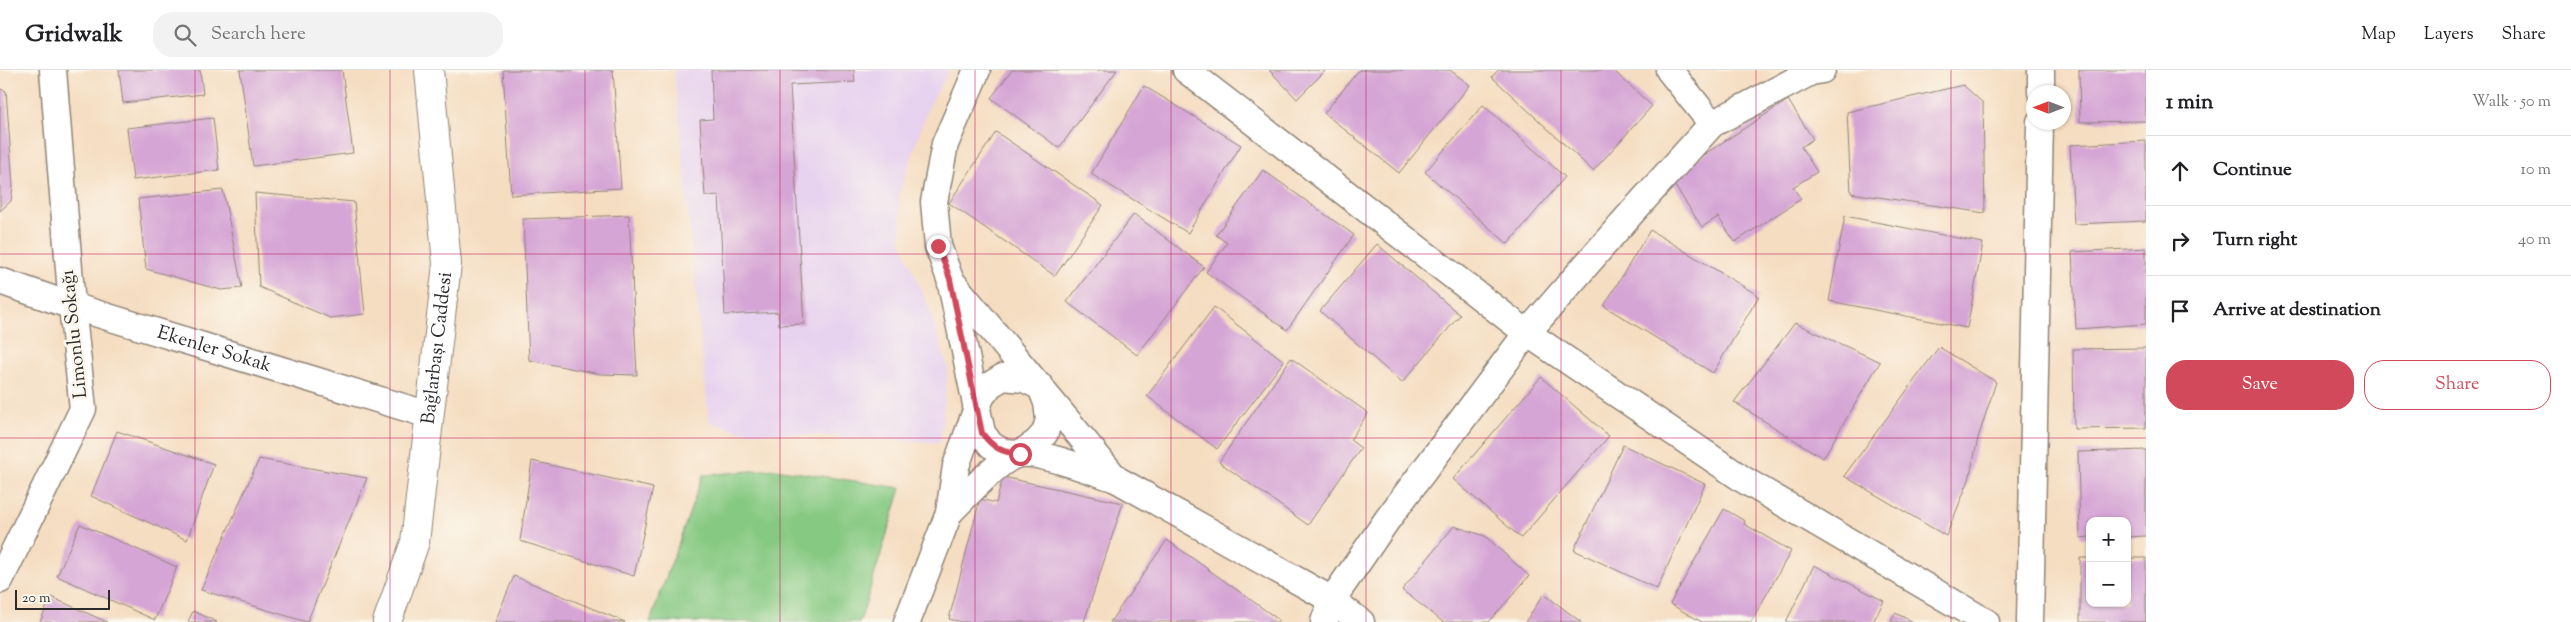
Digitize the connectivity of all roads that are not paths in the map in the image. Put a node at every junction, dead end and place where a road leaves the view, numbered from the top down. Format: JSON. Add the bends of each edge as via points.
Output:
{"nodes":[{"id":1,"x":53,"y":70,"type":"edge"},
{"id":2,"x":429,"y":70,"type":"edge"},
{"id":3,"x":977,"y":70,"type":"edge"},
{"id":4,"x":1186,"y":70,"type":"edge"},
{"id":5,"x":1669,"y":70,"type":"edge"},
{"id":6,"x":1822,"y":70,"type":"edge"},
{"id":7,"x":2041,"y":70,"type":"edge"},
{"id":8,"x":2041,"y":85,"type":"edge"},
{"id":9,"x":1712,"y":124,"type":"junction"},
{"id":10,"x":2040,"y":130,"type":"edge"},
{"id":11,"x":950,"y":279,"type":"junction"},
{"id":12,"x":0,"y":280,"type":"edge"},
{"id":13,"x":72,"y":306,"type":"junction"},
{"id":14,"x":1527,"y":333,"type":"junction"},
{"id":15,"x":1042,"y":387,"type":"junction"},
{"id":16,"x":977,"y":413,"type":"junction"},
{"id":17,"x":429,"y":414,"type":"junction"},
{"id":18,"x":1020,"y":454,"type":"junction"},
{"id":19,"x":1116,"y":479,"type":"junction"},
{"id":20,"x":949,"y":513,"type":"junction"},
{"id":21,"x":0,"y":580,"type":"edge"},
{"id":22,"x":1328,"y":611,"type":"edge"},
{"id":23,"x":388,"y":622,"type":"edge"},
{"id":24,"x":907,"y":622,"type":"edge"},
{"id":25,"x":1361,"y":622,"type":"edge"},
{"id":26,"x":1986,"y":622,"type":"edge"},
{"id":27,"x":2030,"y":622,"type":"edge"}],
"edges":[{"from":1,"to":13,"type":"street","name":"Limonlu Sokağı"},
{"from":2,"to":17,"type":"street","name":"Bağlarbaşı Caddesi","via":[[447,264]]},
{"from":3,"to":11,"type":"street","via":[[944,144],[934,202],[938,246]]},
{"from":4,"to":14,"type":"street"},
{"from":5,"to":9,"type":"street"},
{"from":6,"to":9,"type":"street","via":[[1811,72]]},
{"from":7,"to":8,"type":"street"},
{"from":9,"to":14,"type":"street"},
{"from":10,"to":27,"type":"street"},
{"from":11,"to":15,"type":"street","via":[[1006,349]]},
{"from":11,"to":16,"type":"street"},
{"from":12,"to":13,"type":"street","name":"Ekenler Sokak"},
{"from":13,"to":17,"type":"street","name":"Ekenler Sokak"},
{"from":13,"to":21,"type":"street","name":"Limonlu Sokağı","via":[[83,409]]},
{"from":14,"to":22,"type":"street","via":[[1387,520]]},
{"from":14,"to":26,"type":"street","via":[[1744,480]]},
{"from":15,"to":16,"type":"street","via":[[1024,379],[1003,377],[990,385],[981,397]]},
{"from":15,"to":18,"type":"street","via":[[1049,419],[1045,433]]},
{"from":15,"to":19,"type":"street"},
{"from":16,"to":18,"type":"street","via":[[982,433],[991,445],[1005,453]]},
{"from":16,"to":20,"type":"street","via":[[956,466]]},
{"from":17,"to":23,"type":"street","name":"Bağlarbaşı Caddesi","via":[[415,542]]},
{"from":18,"to":19,"type":"street","via":[[1050,458]]},
{"from":18,"to":20,"type":"street","via":[[998,465]]},
{"from":19,"to":22,"type":"street"},
{"from":20,"to":24,"type":"street"},
{"from":22,"to":25,"type":"street"}]}
